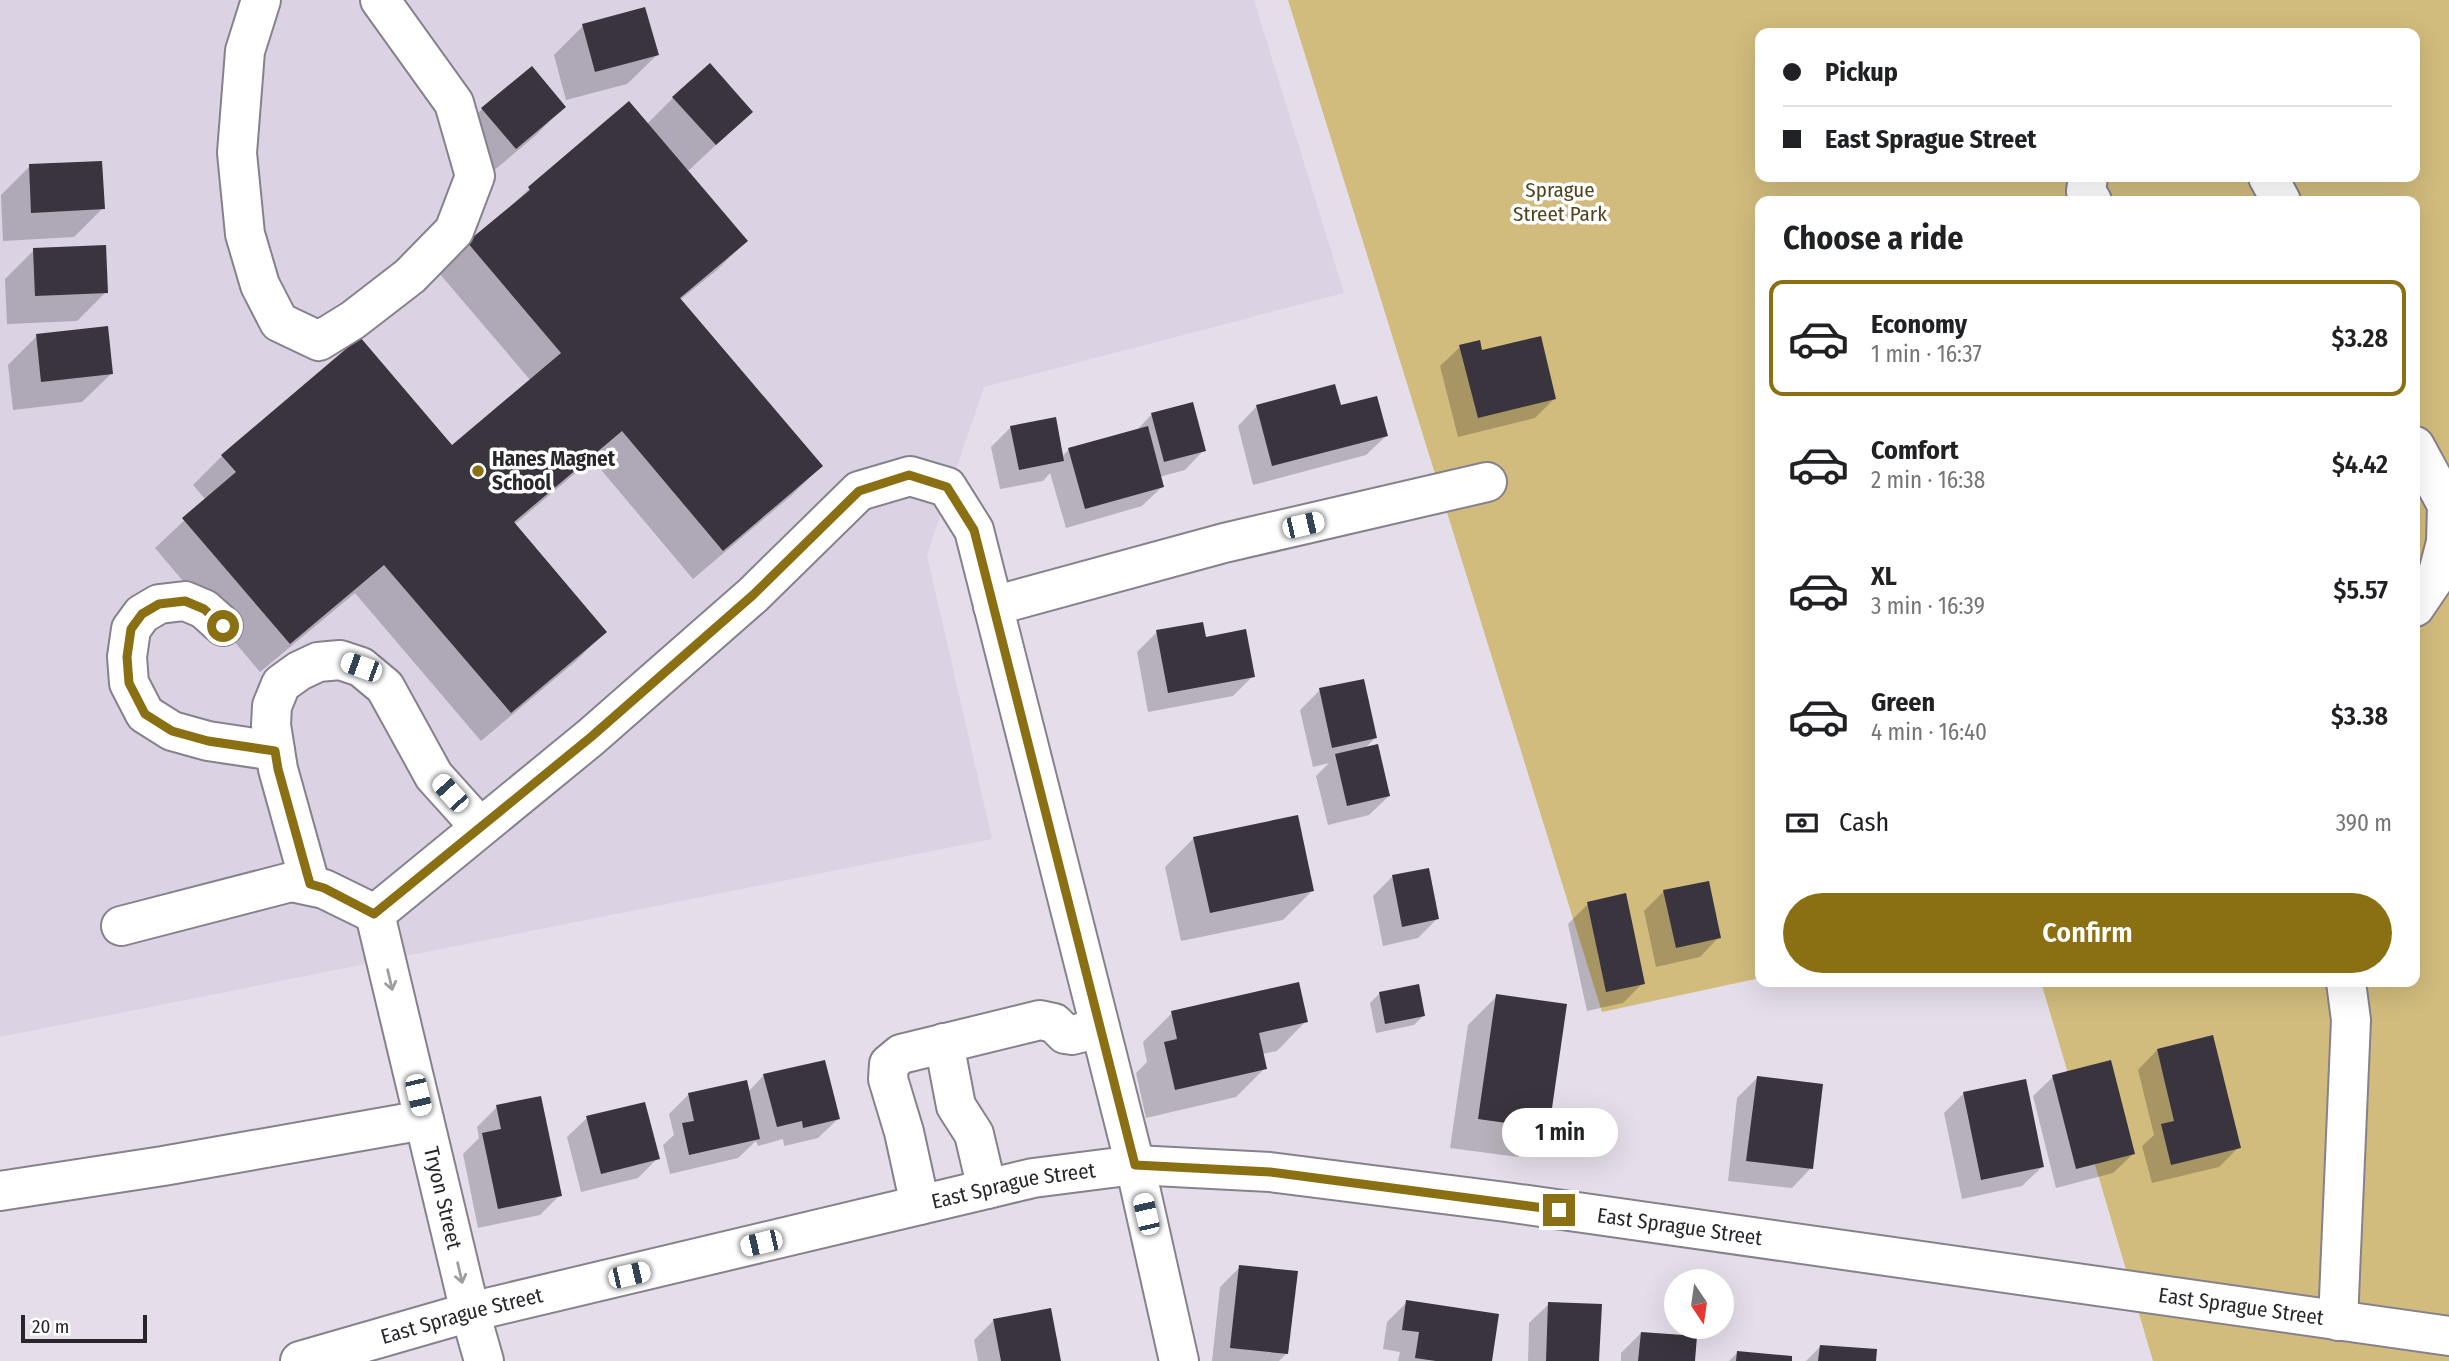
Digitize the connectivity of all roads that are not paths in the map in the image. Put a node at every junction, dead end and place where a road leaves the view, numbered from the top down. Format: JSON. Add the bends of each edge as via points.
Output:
{"nodes":[{"id":1,"x":261,"y":0,"type":"edge"},
{"id":2,"x":380,"y":0,"type":"edge"},
{"id":3,"x":2420,"y":455,"type":"edge"},
{"id":4,"x":1487,"y":482,"type":"dead end"},
{"id":5,"x":2420,"y":600,"type":"edge"},
{"id":6,"x":993,"y":606,"type":"junction"},
{"id":7,"x":223,"y":626,"type":"dead end"},
{"id":8,"x":275,"y":751,"type":"junction"},
{"id":9,"x":480,"y":827,"type":"junction"},
{"id":10,"x":310,"y":884,"type":"junction"},
{"id":11,"x":374,"y":914,"type":"junction"},
{"id":12,"x":121,"y":926,"type":"dead end"},
{"id":13,"x":2347,"y":987,"type":"edge"},
{"id":14,"x":1100,"y":1028,"type":"junction"},
{"id":15,"x":944,"y":1043,"type":"junction"},
{"id":16,"x":424,"y":1121,"type":"junction"},
{"id":17,"x":1135,"y":1165,"type":"junction"},
{"id":18,"x":987,"y":1189,"type":"junction"},
{"id":19,"x":0,"y":1191,"type":"edge"},
{"id":20,"x":920,"y":1205,"type":"junction"},
{"id":21,"x":470,"y":1312,"type":"junction"},
{"id":22,"x":2338,"y":1321,"type":"junction"},
{"id":23,"x":2449,"y":1336,"type":"edge"},
{"id":24,"x":300,"y":1361,"type":"edge"},
{"id":25,"x":484,"y":1361,"type":"edge"},
{"id":26,"x":1179,"y":1361,"type":"edge"}],
"edges":[{"from":1,"to":2,"type":"street","via":[[246,51],[237,153],[245,234],[260,285],[279,322],[319,341],[410,276],[454,231],[475,176],[454,103]]},
{"from":3,"to":5,"type":"street","via":[[2447,505],[2446,542],[2438,573]]},
{"from":4,"to":6,"type":"street","via":[[1224,543]]},
{"from":6,"to":9,"type":"street","via":[[974,530],[947,487],[909,475],[859,491],[753,595]]},
{"from":6,"to":14,"type":"street"},
{"from":7,"to":8,"type":"street","via":[[204,609],[185,601],[159,604],[142,614],[131,629],[129,683],[145,714],[172,731]]},
{"from":8,"to":9,"type":"street","via":[[272,706],[281,684],[318,662],[340,660],[361,667],[385,687],[434,776]]},
{"from":8,"to":10,"type":"street"},
{"from":9,"to":11,"type":"street"},
{"from":10,"to":11,"type":"street"},
{"from":10,"to":12,"type":"street","via":[[291,882]]},
{"from":11,"to":16,"type":"street","name":"Tryon Street","one_way":true},
{"from":13,"to":22,"type":"street","via":[[2351,1020]]},
{"from":14,"to":15,"type":"street","via":[[1072,1035],[1040,1020]]},
{"from":14,"to":17,"type":"street"},
{"from":15,"to":18,"type":"street","via":[[956,1106],[974,1134]]},
{"from":15,"to":20,"type":"street","via":[[901,1054],[889,1064],[888,1079]]},
{"from":16,"to":19,"type":"street"},
{"from":16,"to":21,"type":"street","name":"Tryon Street","one_way":true},
{"from":17,"to":18,"type":"street","name":"East Sprague Street"},
{"from":17,"to":22,"type":"street","name":"East Sprague Street","via":[[1296,1175]]},
{"from":17,"to":26,"type":"street"},
{"from":18,"to":20,"type":"street","name":"East Sprague Street"},
{"from":20,"to":21,"type":"street","name":"East Sprague Street"},
{"from":21,"to":24,"type":"street","name":"East Sprague Street"},
{"from":21,"to":25,"type":"street","name":"Tryon Street"},
{"from":22,"to":23,"type":"street","name":"East Sprague Street"}]}
